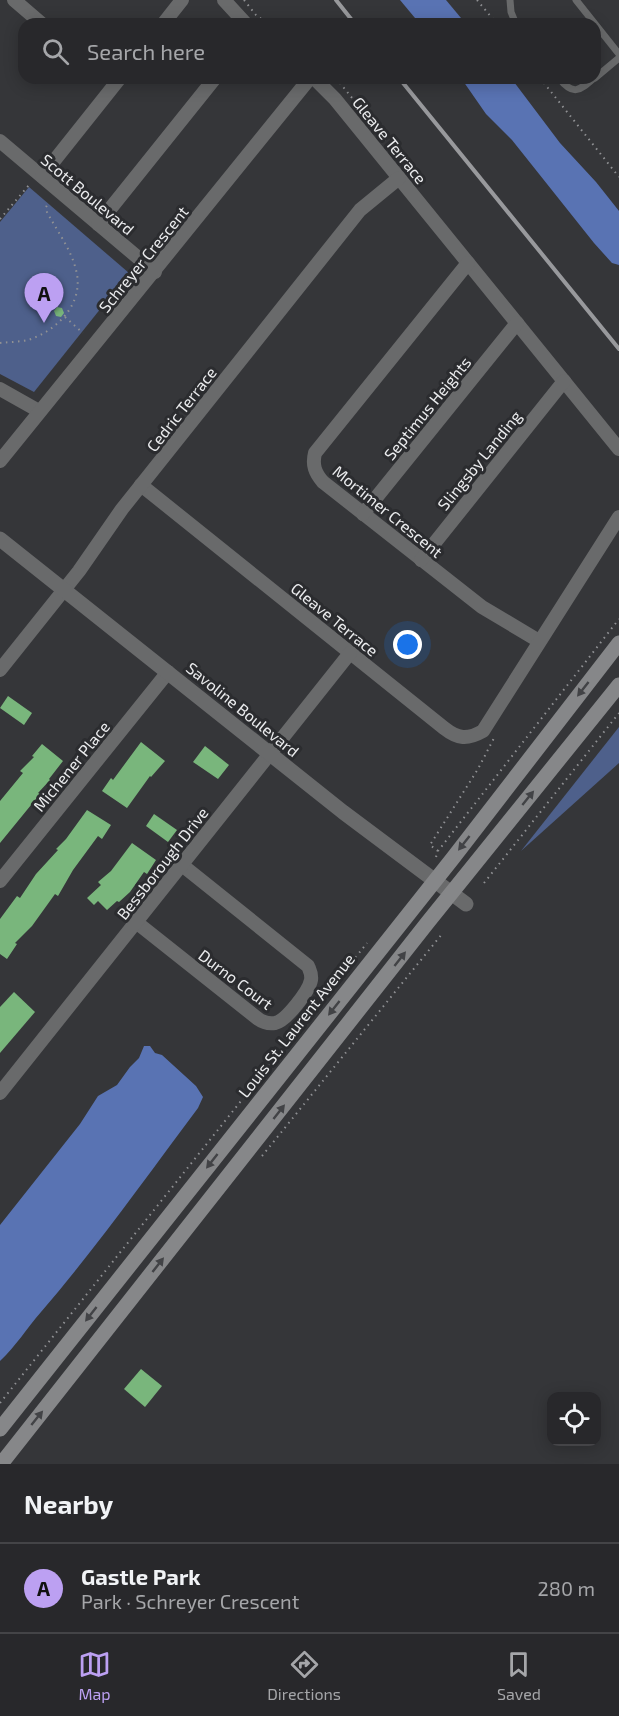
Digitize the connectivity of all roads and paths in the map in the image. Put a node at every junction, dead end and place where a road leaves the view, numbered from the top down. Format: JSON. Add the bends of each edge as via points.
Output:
{"nodes":[{"id":1,"x":14,"y":0,"type":"edge"},
{"id":2,"x":182,"y":0,"type":"edge"},
{"id":3,"x":224,"y":0,"type":"edge"},
{"id":4,"x":244,"y":0,"type":"edge"},
{"id":5,"x":477,"y":0,"type":"edge"},
{"id":6,"x":510,"y":0,"type":"edge"},
{"id":7,"x":576,"y":0,"type":"edge"},
{"id":8,"x":32,"y":5,"type":"edge"},
{"id":9,"x":168,"y":18,"type":"edge"},
{"id":10,"x":240,"y":18,"type":"edge"},
{"id":11,"x":260,"y":18,"type":"edge"},
{"id":12,"x":492,"y":18,"type":"edge"},
{"id":13,"x":514,"y":18,"type":"edge"},
{"id":14,"x":590,"y":18,"type":"edge"},
{"id":15,"x":601,"y":33,"type":"edge"},
{"id":16,"x":619,"y":56,"type":"edge"},
{"id":17,"x":601,"y":72,"type":"edge"},
{"id":18,"x":111,"y":84,"type":"edge"},
{"id":19,"x":210,"y":84,"type":"edge"},
{"id":20,"x":307,"y":84,"type":"edge"},
{"id":21,"x":319,"y":84,"type":"edge"},
{"id":22,"x":545,"y":84,"type":"edge"},
{"id":23,"x":563,"y":84,"type":"edge"},
{"id":24,"x":587,"y":84,"type":"edge"},
{"id":25,"x":2,"y":145,"type":"edge"},
{"id":26,"x":42,"y":176,"type":"junction"},
{"id":27,"x":619,"y":177,"type":"edge"},
{"id":28,"x":399,"y":178,"type":"junction"},
{"id":29,"x":28,"y":185,"type":"dead end"},
{"id":30,"x":49,"y":202,"type":"dead end"},
{"id":31,"x":0,"y":219,"type":"edge"},
{"id":32,"x":98,"y":224,"type":"junction"},
{"id":33,"x":468,"y":263,"type":"junction"},
{"id":34,"x":155,"y":272,"type":"junction"},
{"id":35,"x":65,"y":317,"type":"junction"},
{"id":36,"x":517,"y":323,"type":"junction"},
{"id":37,"x":83,"y":333,"type":"dead end"},
{"id":38,"x":0,"y":343,"type":"edge"},
{"id":39,"x":564,"y":381,"type":"junction"},
{"id":40,"x":0,"y":389,"type":"edge"},
{"id":41,"x":39,"y":411,"type":"junction"},
{"id":42,"x":619,"y":449,"type":"edge"},
{"id":43,"x":0,"y":461,"type":"edge"},
{"id":44,"x":141,"y":485,"type":"junction"},
{"id":45,"x":363,"y":514,"type":"junction"},
{"id":46,"x":619,"y":517,"type":"edge"},
{"id":47,"x":0,"y":539,"type":"edge"},
{"id":48,"x":421,"y":560,"type":"junction"},
{"id":49,"x":64,"y":589,"type":"junction"},
{"id":50,"x":619,"y":619,"type":"edge"},
{"id":51,"x":539,"y":641,"type":"junction"},
{"id":52,"x":619,"y":643,"type":"edge"},
{"id":53,"x":350,"y":652,"type":"junction"},
{"id":54,"x":0,"y":670,"type":"edge"},
{"id":55,"x":168,"y":672,"type":"junction"},
{"id":56,"x":619,"y":685,"type":"edge"},
{"id":57,"x":619,"y":713,"type":"edge"},
{"id":58,"x":497,"y":732,"type":"dead end"},
{"id":59,"x":270,"y":753,"type":"junction"},
{"id":60,"x":438,"y":851,"type":"junction"},
{"id":61,"x":436,"y":857,"type":"dead end"},
{"id":62,"x":182,"y":865,"type":"junction"},
{"id":63,"x":435,"y":880,"type":"junction"},
{"id":64,"x":0,"y":881,"type":"edge"},
{"id":65,"x":484,"y":883,"type":"dead end"},
{"id":66,"x":452,"y":893,"type":"junction"},
{"id":67,"x":466,"y":904,"type":"dead end"},
{"id":68,"x":136,"y":922,"type":"junction"},
{"id":69,"x":368,"y":942,"type":"dead end"},
{"id":70,"x":5,"y":1078,"type":"edge"},
{"id":71,"x":0,"y":1093,"type":"edge"},
{"id":72,"x":0,"y":1403,"type":"edge"},
{"id":73,"x":0,"y":1429,"type":"edge"},
{"id":74,"x":1,"y":1464,"type":"edge"}],
"edges":[{"from":1,"to":8,"type":"street"},
{"from":2,"to":9,"type":"street"},
{"from":3,"to":10,"type":"street"},
{"from":4,"to":11,"type":"path"},
{"from":5,"to":12,"type":"path"},
{"from":6,"to":13,"type":"lane"},
{"from":7,"to":14,"type":"lane"},
{"from":15,"to":16,"type":"lane"},
{"from":16,"to":17,"type":"lane"},
{"from":18,"to":26,"type":"street"},
{"from":19,"to":32,"type":"street"},
{"from":20,"to":34,"type":"street","name":"Schreyer Crescent"},
{"from":21,"to":28,"type":"street","name":"Gleave Terrace"},
{"from":22,"to":27,"type":"path"},
{"from":23,"to":24,"type":"lane","via":[[576,90]]},
{"from":25,"to":26,"type":"street","name":"Scott Boulevard"},
{"from":26,"to":32,"type":"street","name":"Scott Boulevard"},
{"from":28,"to":33,"type":"street","name":"Gleave Terrace"},
{"from":28,"to":44,"type":"street","name":"Cedric Terrace","via":[[360,210]]},
{"from":29,"to":31,"type":"path"},
{"from":30,"to":35,"type":"path","via":[[46,207],[69,249],[78,279],[77,293]]},
{"from":32,"to":34,"type":"street","name":"Scott Boulevard"},
{"from":33,"to":36,"type":"street","name":"Gleave Terrace"},
{"from":33,"to":45,"type":"street","name":"Mortimer Crescent","via":[[315,453],[316,475]]},
{"from":34,"to":41,"type":"street","name":"Schreyer Crescent"},
{"from":35,"to":37,"type":"path"},
{"from":35,"to":38,"type":"path","via":[[29,340]]},
{"from":36,"to":39,"type":"street","name":"Gleave Terrace"},
{"from":36,"to":45,"type":"street","name":"Septimus Heights"},
{"from":39,"to":42,"type":"street","name":"Gleave Terrace"},
{"from":39,"to":48,"type":"street","name":"Slingsby Landing"},
{"from":40,"to":41,"type":"street"},
{"from":41,"to":43,"type":"street","name":"Schreyer Crescent"},
{"from":44,"to":49,"type":"street","name":"Cedric Terrace"},
{"from":44,"to":53,"type":"street","name":"Gleave Terrace"},
{"from":45,"to":48,"type":"street","name":"Mortimer Crescent"},
{"from":46,"to":51,"type":"street","name":"Gleave Terrace"},
{"from":47,"to":49,"type":"street","name":"Savoline Boulevard"},
{"from":48,"to":51,"type":"street","name":"Mortimer Crescent","via":[[482,607]]},
{"from":49,"to":54,"type":"street","name":"Cedric Terrace"},
{"from":49,"to":55,"type":"street","name":"Savoline Boulevard"},
{"from":50,"to":60,"type":"path"},
{"from":51,"to":53,"type":"street","name":"Gleave Terrace","via":[[483,731],[464,738],[453,734]]},
{"from":52,"to":63,"type":"main road","name":"Louis St. Laurent Avenue","one_way":true},
{"from":53,"to":59,"type":"street","name":"Bessborough Drive"},
{"from":55,"to":59,"type":"street","name":"Savoline Boulevard"},
{"from":55,"to":64,"type":"street","name":"Michener Place"},
{"from":66,"to":56,"type":"main road","one_way":true},
{"from":57,"to":65,"type":"path"},
{"from":58,"to":60,"type":"path","via":[[430,845]]},
{"from":59,"to":62,"type":"street","name":"Bessborough Drive"},
{"from":59,"to":63,"type":"street","name":"Savoline Boulevard"},
{"from":60,"to":61,"type":"path"},
{"from":62,"to":68,"type":"street","name":"Bessborough Drive"},
{"from":62,"to":68,"type":"street","name":"Durno Court","via":[[303,960],[312,974],[308,989],[282,1020],[264,1023]]},
{"from":63,"to":66,"type":"street","name":"Savoline Boulevard"},
{"from":63,"to":73,"type":"main road","name":"Louis St. Laurent Avenue","one_way":true},
{"from":66,"to":67,"type":"street","name":"Savoline Boulevard"},
{"from":74,"to":66,"type":"main road","one_way":true},
{"from":68,"to":70,"type":"street","name":"Bessborough Drive"},
{"from":69,"to":72,"type":"path"},
{"from":70,"to":71,"type":"street","name":"Bessborough Drive"}]}
